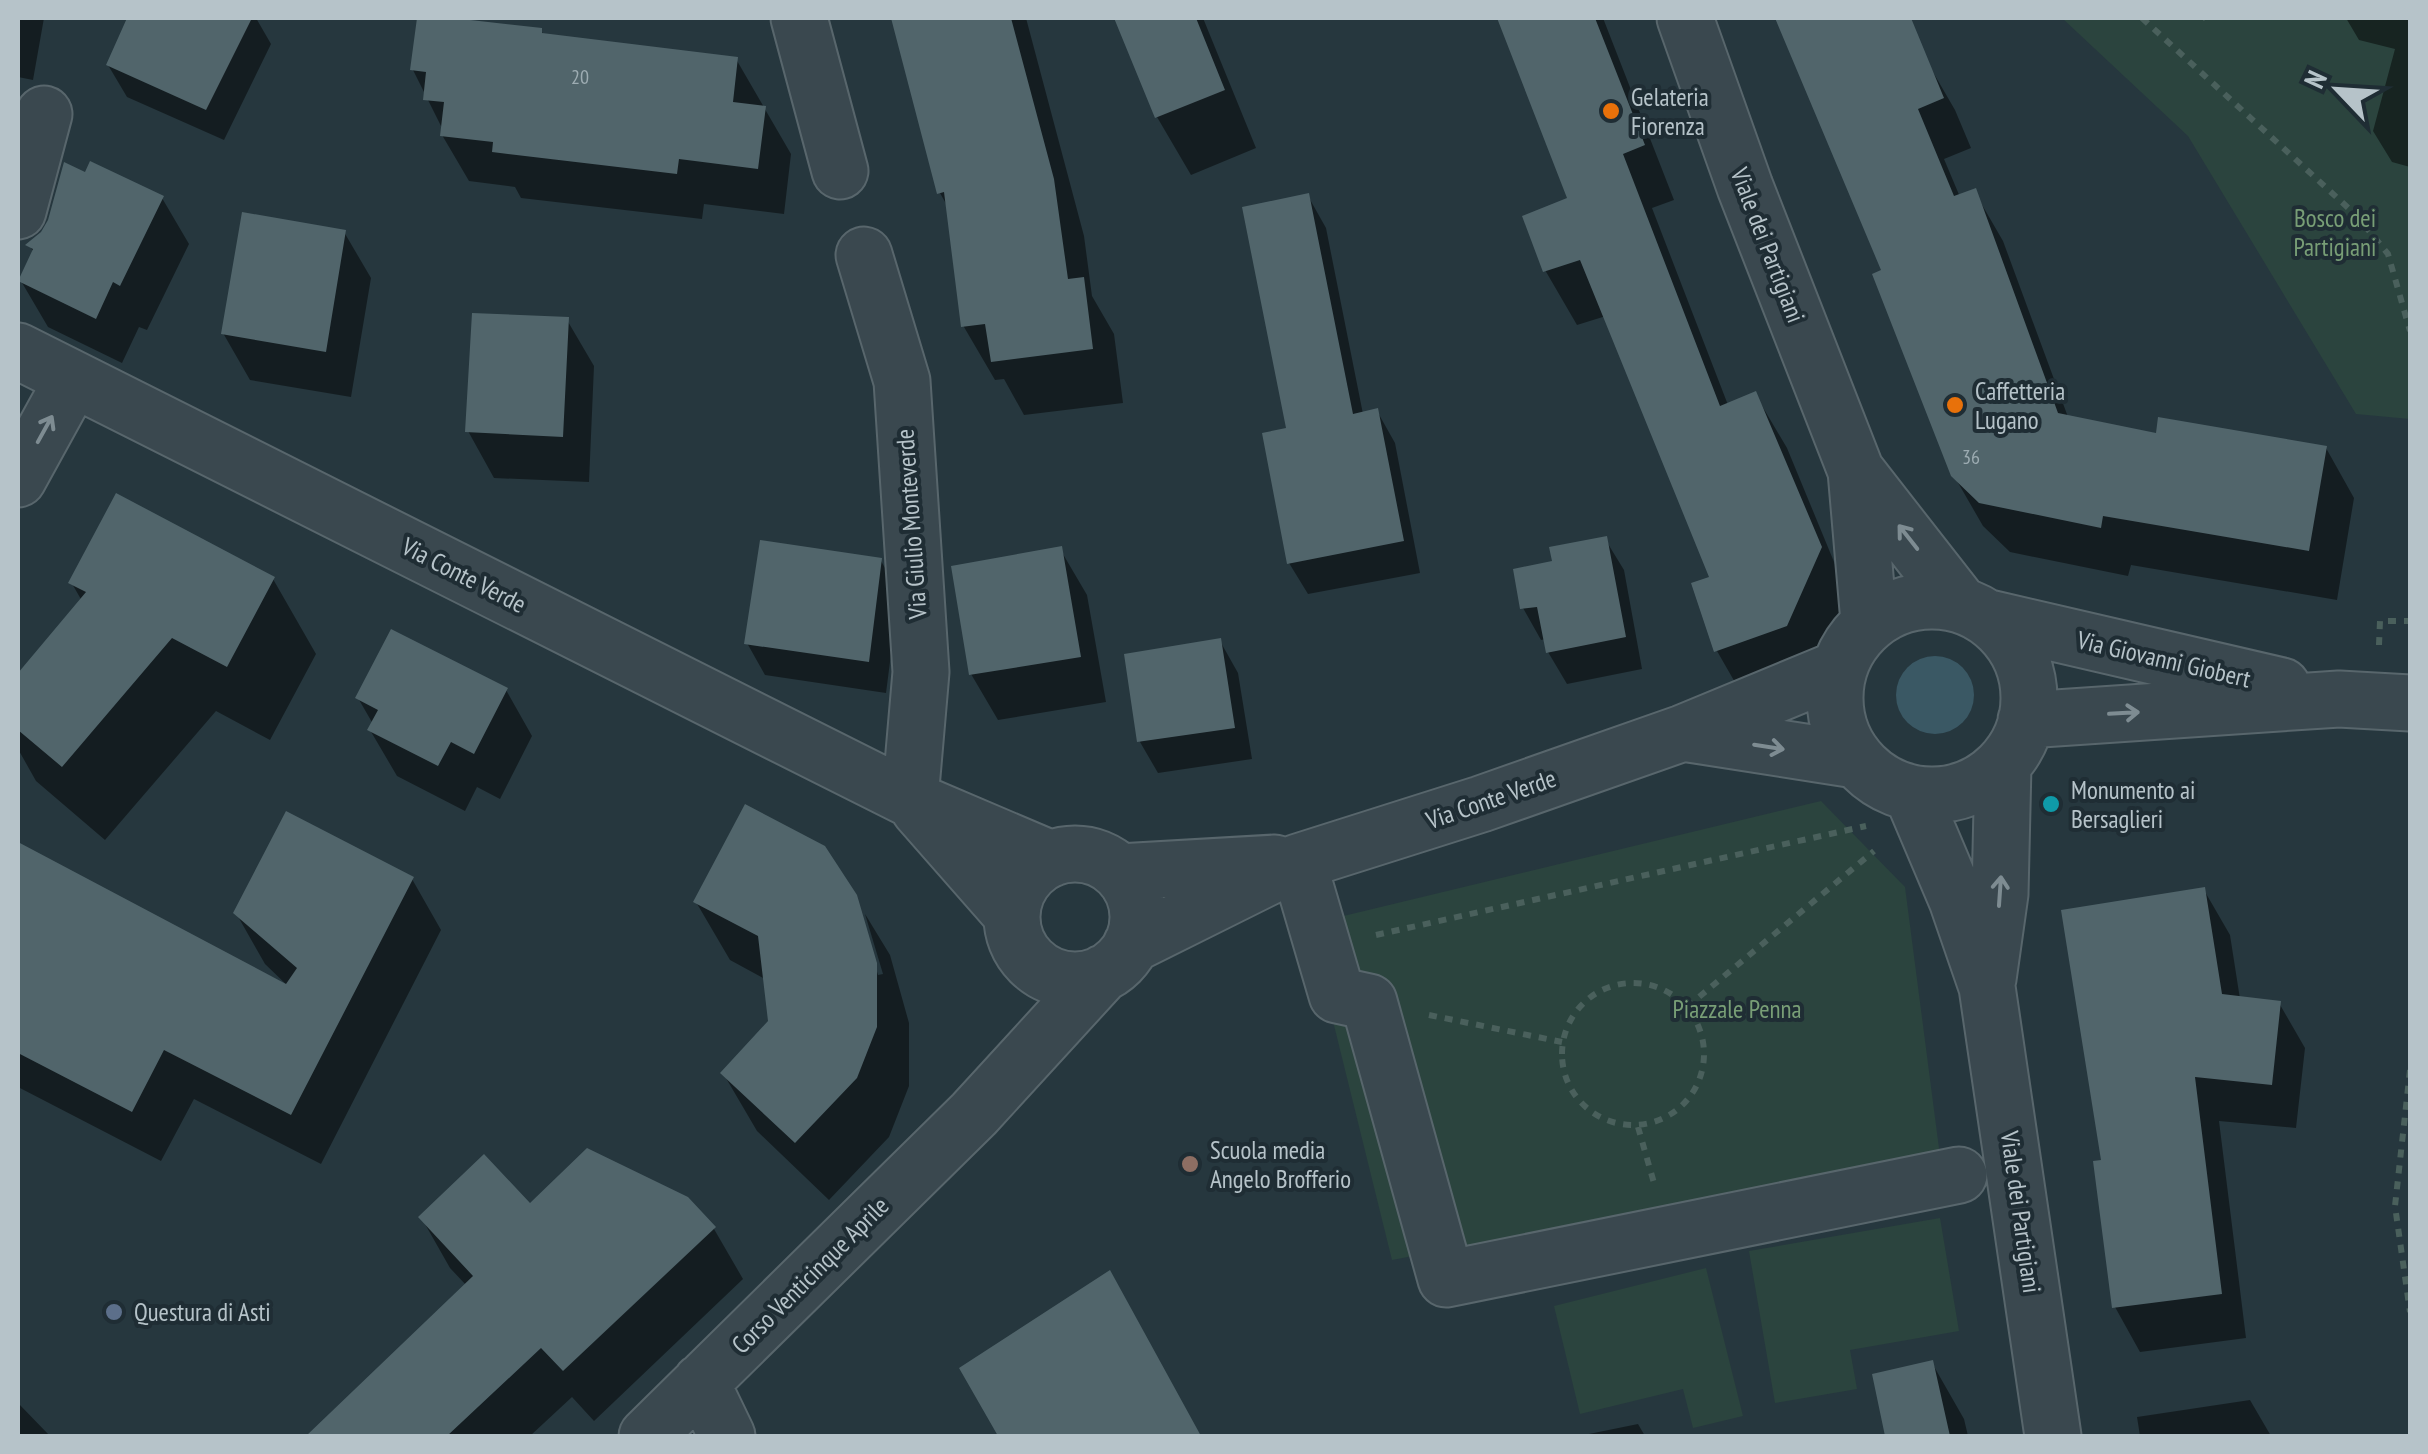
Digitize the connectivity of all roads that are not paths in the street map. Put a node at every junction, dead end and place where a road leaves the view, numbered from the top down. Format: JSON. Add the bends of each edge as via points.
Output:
{"nodes":[{"id":1,"x":799,"y":18,"type":"edge"},
{"id":2,"x":1685,"y":18,"type":"edge"},
{"id":3,"x":44,"y":114,"type":"dead end"},
{"id":4,"x":840,"y":170,"type":"dead end"},
{"id":5,"x":18,"y":211,"type":"edge"},
{"id":6,"x":864,"y":254,"type":"dead end"},
{"id":7,"x":18,"y":351,"type":"edge"},
{"id":8,"x":73,"y":379,"type":"junction"},
{"id":9,"x":1856,"y":471,"type":"junction"},
{"id":10,"x":18,"y":479,"type":"edge"},
{"id":11,"x":1974,"y":610,"type":"junction"},
{"id":12,"x":1870,"y":622,"type":"junction"},
{"id":13,"x":1838,"y":670,"type":"junction"},
{"id":14,"x":2339,"y":699,"type":"junction"},
{"id":15,"x":2410,"y":703,"type":"edge"},
{"id":16,"x":1683,"y":733,"type":"junction"},
{"id":17,"x":2015,"y":742,"type":"junction"},
{"id":18,"x":1856,"y":760,"type":"junction"},
{"id":19,"x":910,"y":799,"type":"junction"},
{"id":20,"x":1892,"y":822,"type":"junction"},
{"id":21,"x":1051,"y":858,"type":"junction"},
{"id":22,"x":1298,"y":862,"type":"junction"},
{"id":23,"x":1120,"y":872,"type":"junction"},
{"id":24,"x":1015,"y":929,"type":"junction"},
{"id":25,"x":1117,"y":959,"type":"junction"},
{"id":26,"x":1986,"y":987,"type":"junction"},
{"id":27,"x":974,"y":1114,"type":"junction"},
{"id":28,"x":1959,"y":1175,"type":"dead end"},
{"id":29,"x":700,"y":1382,"type":"junction"},
{"id":30,"x":647,"y":1436,"type":"edge"},
{"id":31,"x":727,"y":1436,"type":"edge"},
{"id":32,"x":2053,"y":1436,"type":"edge"}],
"edges":[{"from":1,"to":4,"type":"street"},
{"from":2,"to":9,"type":"street","name":"Viale dei Partigiani"},
{"from":3,"to":5,"type":"street"},
{"from":6,"to":19,"type":"street","name":"Via Giulio Monteverde","via":[[902,381],[921,672]]},
{"from":7,"to":8,"type":"street","name":"Via Conte Verde"},
{"from":10,"to":8,"type":"street","one_way":true},
{"from":8,"to":19,"type":"street","name":"Via Conte Verde"},
{"from":11,"to":9,"type":"street","name":"Viale dei Partigiani","one_way":true},
{"from":9,"to":12,"type":"street","name":"Viale dei Partigiani"},
{"from":11,"to":12,"type":"street","via":[[1926,599]]},
{"from":11,"to":14,"type":"street","name":"Via Giovanni Giobert"},
{"from":11,"to":17,"type":"street","via":[[2013,641],[2026,672],[2030,704]]},
{"from":12,"to":13,"type":"street"},
{"from":13,"to":16,"type":"street","name":"Via Conte Verde"},
{"from":13,"to":18,"type":"street","via":[[1840,731]]},
{"from":14,"to":15,"type":"street","name":"Via Giovanni Giobert"},
{"from":17,"to":14,"type":"street","name":"Via Giovanni Giobert","one_way":true},
{"from":16,"to":18,"type":"street","name":"Via Conte Verde","one_way":true},
{"from":16,"to":22,"type":"street","name":"Via Conte Verde"},
{"from":17,"to":20,"type":"street","via":[[1978,785]]},
{"from":26,"to":17,"type":"street","name":"Viale dei Partigiani","one_way":true},
{"from":18,"to":20,"type":"street","via":[[1881,782]]},
{"from":19,"to":21,"type":"street","name":"Via Conte Verde"},
{"from":19,"to":24,"type":"street","name":"Via Conte Verde"},
{"from":20,"to":26,"type":"street","name":"Viale dei Partigiani","via":[[1957,900]]},
{"from":21,"to":23,"type":"street","name":"Via Conte Verde","via":[[1088,855]]},
{"from":21,"to":24,"type":"street","via":[[1024,880]]},
{"from":22,"to":23,"type":"street","name":"Via Conte Verde"},
{"from":22,"to":25,"type":"street","name":"Via Conte Verde"},
{"from":22,"to":28,"type":"street","via":[[1338,995],[1369,1002],[1446,1279]]},
{"from":23,"to":25,"type":"street","via":[[1132,888],[1137,926]]},
{"from":24,"to":25,"type":"street","name":"Via Conte Verde","via":[[1029,960],[1064,979],[1084,979]]},
{"from":24,"to":27,"type":"street","name":"Corso Venticinque Aprile","via":[[1018,1013]]},
{"from":25,"to":27,"type":"street","name":"Corso Venticinque Aprile"},
{"from":26,"to":32,"type":"street","name":"Viale dei Partigiani"},
{"from":27,"to":29,"type":"street","name":"Corso Venticinque Aprile"},
{"from":29,"to":30,"type":"street","name":"Corso Venticinque Aprile"},
{"from":29,"to":31,"type":"street"}]}
